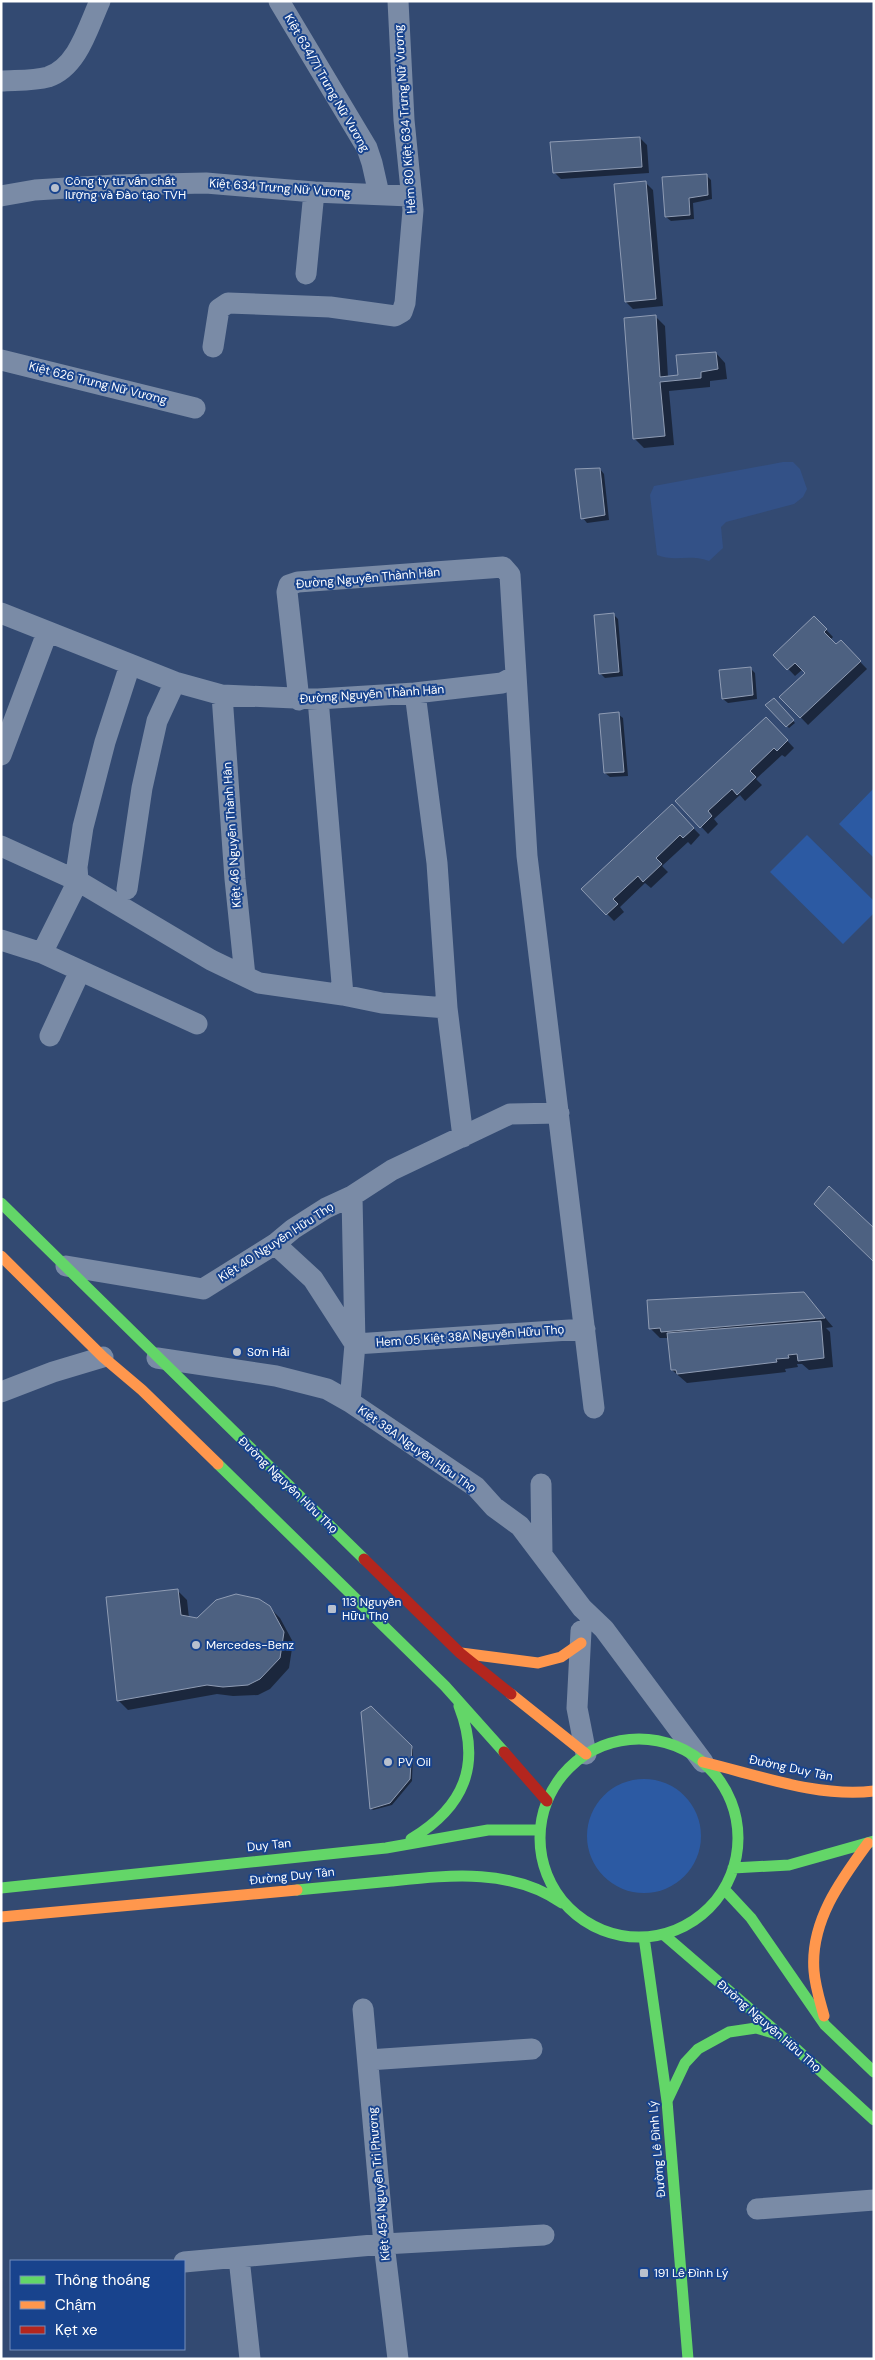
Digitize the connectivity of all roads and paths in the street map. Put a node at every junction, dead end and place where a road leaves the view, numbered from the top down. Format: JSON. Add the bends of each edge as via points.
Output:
{"nodes":[{"id":1,"x":100,"y":1,"type":"edge"},
{"id":2,"x":279,"y":1,"type":"edge"},
{"id":3,"x":398,"y":1,"type":"edge"},
{"id":4,"x":1,"y":81,"type":"edge"},
{"id":5,"x":314,"y":192,"type":"junction"},
{"id":6,"x":379,"y":194,"type":"junction"},
{"id":7,"x":1,"y":196,"type":"edge"},
{"id":8,"x":410,"y":196,"type":"junction"},
{"id":9,"x":306,"y":274,"type":"dead end"},
{"id":10,"x":213,"y":347,"type":"dead end"},
{"id":11,"x":1,"y":360,"type":"edge"},
{"id":12,"x":195,"y":408,"type":"dead end"},
{"id":13,"x":1,"y":613,"type":"edge"},
{"id":14,"x":47,"y":633,"type":"junction"},
{"id":15,"x":130,"y":665,"type":"junction"},
{"id":16,"x":515,"y":676,"type":"junction"},
{"id":17,"x":175,"y":682,"type":"junction"},
{"id":18,"x":415,"y":693,"type":"junction"},
{"id":19,"x":222,"y":695,"type":"junction"},
{"id":20,"x":308,"y":699,"type":"junction"},
{"id":21,"x":1,"y":755,"type":"edge"},
{"id":22,"x":1,"y":846,"type":"edge"},
{"id":23,"x":78,"y":881,"type":"junction"},
{"id":24,"x":126,"y":889,"type":"dead end"},
{"id":25,"x":1,"y":940,"type":"edge"},
{"id":26,"x":42,"y":954,"type":"junction"},
{"id":27,"x":80,"y":971,"type":"junction"},
{"id":28,"x":245,"y":976,"type":"junction"},
{"id":29,"x":343,"y":995,"type":"junction"},
{"id":30,"x":448,"y":1008,"type":"junction"},
{"id":31,"x":197,"y":1024,"type":"dead end"},
{"id":32,"x":50,"y":1036,"type":"dead end"},
{"id":33,"x":559,"y":1113,"type":"junction"},
{"id":34,"x":463,"y":1137,"type":"junction"},
{"id":35,"x":352,"y":1196,"type":"junction"},
{"id":36,"x":1,"y":1203,"type":"edge"},
{"id":37,"x":275,"y":1244,"type":"junction"},
{"id":38,"x":1,"y":1256,"type":"edge"},
{"id":39,"x":66,"y":1266,"type":"junction"},
{"id":40,"x":585,"y":1329,"type":"junction"},
{"id":41,"x":355,"y":1344,"type":"junction"},
{"id":42,"x":103,"y":1357,"type":"junction"},
{"id":43,"x":157,"y":1358,"type":"junction"},
{"id":44,"x":1,"y":1392,"type":"edge"},
{"id":45,"x":350,"y":1402,"type":"junction"},
{"id":46,"x":594,"y":1408,"type":"dead end"},
{"id":47,"x":540,"y":1484,"type":"dead end"},
{"id":48,"x":542,"y":1554,"type":"junction"},
{"id":49,"x":582,"y":1608,"type":"junction"},
{"id":50,"x":581,"y":1643,"type":"junction"},
{"id":51,"x":460,"y":1653,"type":"junction"},
{"id":52,"x":445,"y":1686,"type":"junction"},
{"id":53,"x":586,"y":1754,"type":"junction"},
{"id":54,"x":703,"y":1762,"type":"junction"},
{"id":55,"x":874,"y":1790,"type":"edge"},
{"id":56,"x":547,"y":1801,"type":"junction"},
{"id":57,"x":540,"y":1830,"type":"junction"},
{"id":58,"x":871,"y":1842,"type":"edge"},
{"id":59,"x":386,"y":1848,"type":"junction"},
{"id":60,"x":733,"y":1868,"type":"junction"},
{"id":61,"x":1,"y":1888,"type":"edge"},
{"id":62,"x":724,"y":1889,"type":"junction"},
{"id":63,"x":576,"y":1915,"type":"junction"},
{"id":64,"x":1,"y":1917,"type":"edge"},
{"id":65,"x":662,"y":1934,"type":"junction"},
{"id":66,"x":644,"y":1937,"type":"junction"},
{"id":67,"x":363,"y":2009,"type":"dead end"},
{"id":68,"x":825,"y":2025,"type":"junction"},
{"id":69,"x":781,"y":2035,"type":"junction"},
{"id":70,"x":532,"y":2049,"type":"dead end"},
{"id":71,"x":368,"y":2060,"type":"junction"},
{"id":72,"x":874,"y":2072,"type":"edge"},
{"id":73,"x":667,"y":2100,"type":"junction"},
{"id":74,"x":874,"y":2120,"type":"edge"},
{"id":75,"x":874,"y":2200,"type":"edge"},
{"id":76,"x":757,"y":2209,"type":"dead end"},
{"id":77,"x":544,"y":2235,"type":"dead end"},
{"id":78,"x":384,"y":2244,"type":"junction"},
{"id":79,"x":239,"y":2258,"type":"junction"},
{"id":80,"x":185,"y":2262,"type":"edge"},
{"id":81,"x":250,"y":2359,"type":"edge"},
{"id":82,"x":398,"y":2359,"type":"edge"},
{"id":83,"x":688,"y":2359,"type":"edge"}],
"edges":[{"from":1,"to":4,"type":"street","via":[[77,51],[64,69],[48,77]]},
{"from":2,"to":6,"type":"street","name":"Kiệt 634/71 Trưng Nữ Vương","via":[[366,148]]},
{"from":3,"to":8,"type":"street","name":"Hẻm 80 Kiệt 634 Trưng Nữ Vương"},
{"from":5,"to":6,"type":"street","name":"Kiệt 634 Trưng Nữ Vương"},
{"from":5,"to":7,"type":"street","name":"Kiệt 634 Trưng Nữ Vương","via":[[206,183],[35,190]]},
{"from":5,"to":9,"type":"street"},
{"from":6,"to":8,"type":"street","name":"Kiệt 634 Trưng Nữ Vương"},
{"from":8,"to":10,"type":"street","name":"Hẻm 80 Kiệt 634 Trưng Nữ Vương","via":[[413,210],[402,312],[395,316],[330,308],[224,304],[219,309]]},
{"from":11,"to":12,"type":"street","name":"Kiệt 626 Trưng Nữ Vương"},
{"from":13,"to":14,"type":"street","name":"Đường Nguyễn Thành Hãn"},
{"from":14,"to":15,"type":"street","name":"Đường Nguyễn Thành Hãn"},
{"from":14,"to":21,"type":"street"},
{"from":15,"to":17,"type":"street","name":"Đường Nguyễn Thành Hãn"},
{"from":15,"to":23,"type":"street","via":[[105,742],[83,827]]},
{"from":16,"to":18,"type":"street","name":"Đường Nguyễn Thành Hãn","via":[[502,683]]},
{"from":16,"to":20,"type":"street","name":"Đường Nguyễn Thành Hân","via":[[510,575],[503,567],[298,582],[289,585],[287,592]]},
{"from":16,"to":33,"type":"street","via":[[527,856]]},
{"from":17,"to":19,"type":"street","name":"Đường Nguyễn Thành Hãn"},
{"from":17,"to":24,"type":"street","via":[[158,721],[144,779]]},
{"from":18,"to":20,"type":"street","name":"Đường Nguyễn Thành Hãn"},
{"from":18,"to":30,"type":"street","via":[[437,863]]},
{"from":19,"to":20,"type":"street","name":"Đường Nguyễn Thành Hãn"},
{"from":19,"to":28,"type":"street","name":"Kiệt 46 Nguyễn Thành Hân"},
{"from":20,"to":29,"type":"street"},
{"from":22,"to":23,"type":"street"},
{"from":23,"to":26,"type":"street"},
{"from":23,"to":28,"type":"street","via":[[211,960]]},
{"from":25,"to":26,"type":"street"},
{"from":26,"to":27,"type":"street"},
{"from":27,"to":31,"type":"street"},
{"from":27,"to":32,"type":"street"},
{"from":28,"to":29,"type":"street","via":[[259,983]]},
{"from":29,"to":30,"type":"street","via":[[382,1003]]},
{"from":30,"to":34,"type":"street"},
{"from":33,"to":34,"type":"street","name":"Kiệt 40 Nguyễn Hữu Thọ","via":[[510,1114]]},
{"from":33,"to":40,"type":"street"},
{"from":34,"to":35,"type":"street","name":"Kiệt 40 Nguyễn Hữu Thọ","via":[[392,1170]]},
{"from":35,"to":37,"type":"street","name":"Kiệt 40 Nguyễn Hữu Thọ","via":[[326,1208]]},
{"from":35,"to":41,"type":"street"},
{"from":36,"to":39,"type":"main road","name":"Đường Nguyễn Hữu Thọ"},
{"from":37,"to":39,"type":"street","name":"Kiệt 40 Nguyễn Hữu Thọ","via":[[203,1289]]},
{"from":37,"to":41,"type":"street","via":[[313,1279]]},
{"from":38,"to":42,"type":"main road"},
{"from":39,"to":43,"type":"main road","name":"Đường Nguyễn Hữu Thọ"},
{"from":40,"to":41,"type":"street","name":"Hem 05 Kiệt 38A Nguyễn Hữu Thọ"},
{"from":40,"to":46,"type":"street"},
{"from":41,"to":45,"type":"street","name":"Kiệt 38A Nguyễn Hữu Thọ"},
{"from":42,"to":44,"type":"street"},
{"from":42,"to":52,"type":"main road","via":[[142,1390]]},
{"from":43,"to":45,"type":"street","name":"Kiệt 38A Nguyễn Hữu Thọ","via":[[276,1376],[327,1389]]},
{"from":43,"to":51,"type":"main road","name":"Đường Nguyễn Hữu Thọ"},
{"from":45,"to":48,"type":"street","name":"Kiệt 38A Nguyễn Hữu Thọ","via":[[476,1487],[494,1507],[520,1526]]},
{"from":47,"to":48,"type":"street"},
{"from":48,"to":49,"type":"street","name":"Kiệt 38A Nguyễn Hữu Thọ"},
{"from":49,"to":50,"type":"street"},
{"from":49,"to":54,"type":"street","name":"Kiệt 38A Nguyễn Hữu Thọ","via":[[604,1629]]},
{"from":50,"to":51,"type":"main road","via":[[561,1657],[538,1663]]},
{"from":50,"to":53,"type":"street","via":[[577,1708]]},
{"from":51,"to":53,"type":"main road","name":"Đường Nguyễn Hữu Thọ"},
{"from":52,"to":56,"type":"main road"},
{"from":52,"to":59,"type":"main road","via":[[460,1708],[468,1731],[470,1748],[465,1780],[440,1821],[427,1831]]},
{"from":53,"to":54,"type":"main road","via":[[616,1743],[655,1740],[680,1748]]},
{"from":53,"to":56,"type":"main road","via":[[558,1781]]},
{"from":54,"to":55,"type":"main road","name":"Đường Duy Tân","via":[[850,1794]]},
{"from":54,"to":60,"type":"main road","via":[[718,1780],[732,1807],[738,1845]]},
{"from":56,"to":57,"type":"main road"},
{"from":57,"to":59,"type":"main road","name":"Duy Tan","via":[[488,1830]]},
{"from":57,"to":63,"type":"main road","via":[[541,1854],[547,1877],[559,1898]]},
{"from":58,"to":60,"type":"main road","via":[[789,1865]]},
{"from":58,"to":68,"type":"main road","via":[[848,1870],[826,1907],[814,1943],[814,1970]]},
{"from":59,"to":61,"type":"main road","name":"Duy Tan"},
{"from":60,"to":62,"type":"main road"},
{"from":62,"to":65,"type":"main road","via":[[708,1909],[687,1925]]},
{"from":62,"to":68,"type":"main road","via":[[751,1918]]},
{"from":63,"to":64,"type":"main road","name":"Đường Duy Tân","via":[[554,1897],[526,1883],[444,1876]]},
{"from":63,"to":66,"type":"main road","via":[[596,1928],[620,1936]]},
{"from":65,"to":66,"type":"main road"},
{"from":65,"to":69,"type":"main road","name":"Đường Nguyễn Hữu Thọ"},
{"from":66,"to":73,"type":"main road","name":"Đường Lê Đình Lý"},
{"from":67,"to":71,"type":"street","name":"Kiệt 454 Nguyễn Tri Phương"},
{"from":68,"to":72,"type":"main road"},
{"from":69,"to":73,"type":"main road","via":[[756,2028],[729,2032],[698,2049],[685,2063]]},
{"from":69,"to":74,"type":"main road","name":"Đường Nguyễn Hữu Thọ"},
{"from":70,"to":71,"type":"street"},
{"from":71,"to":78,"type":"street","name":"Kiệt 454 Nguyễn Tri Phương"},
{"from":73,"to":83,"type":"main road","name":"Đường Lê Đình Lý"},
{"from":75,"to":76,"type":"street"},
{"from":77,"to":78,"type":"street"},
{"from":78,"to":79,"type":"street"},
{"from":78,"to":82,"type":"street","name":"Kiệt 454 Nguyễn Tri Phương"},
{"from":79,"to":80,"type":"street"},
{"from":79,"to":81,"type":"street"}]}
